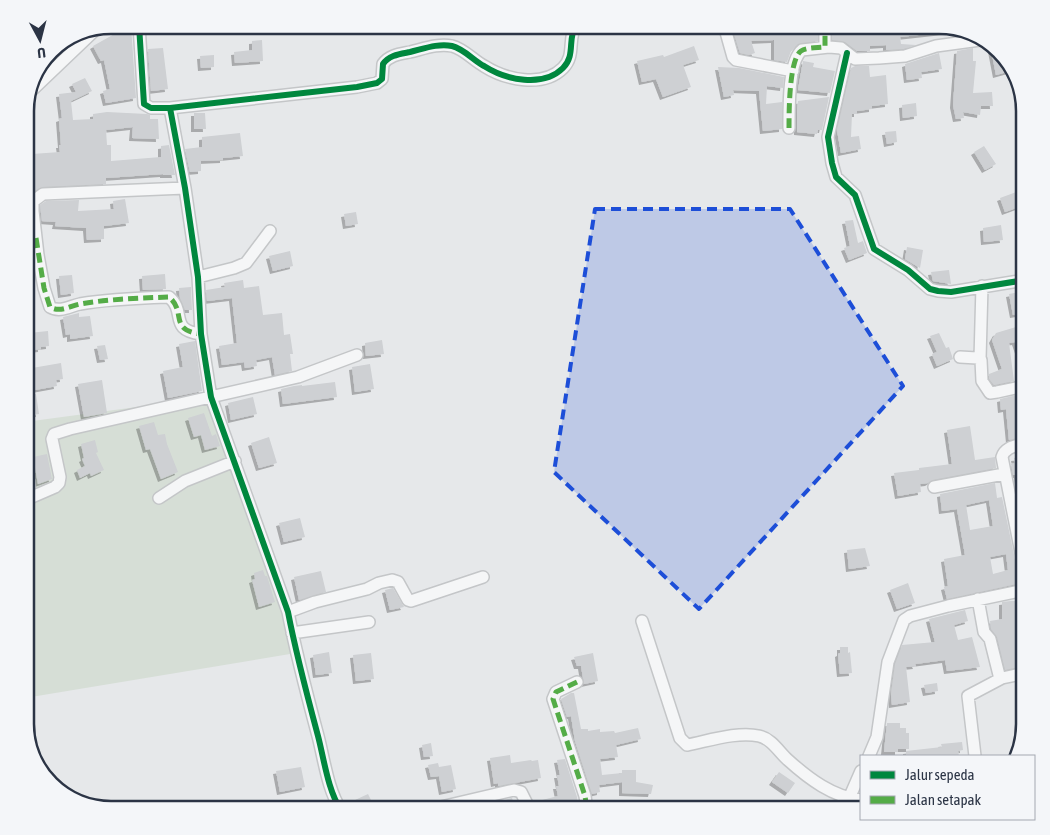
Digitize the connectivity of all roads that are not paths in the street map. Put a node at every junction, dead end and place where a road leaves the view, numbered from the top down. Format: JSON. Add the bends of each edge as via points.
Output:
{"nodes":[{"id":1,"x":140,"y":34,"type":"edge"},
{"id":2,"x":573,"y":34,"type":"edge"},
{"id":3,"x":727,"y":34,"type":"edge"},
{"id":4,"x":825,"y":34,"type":"edge"},
{"id":5,"x":85,"y":39,"type":"edge"},
{"id":6,"x":972,"y":41,"type":"edge"},
{"id":7,"x":825,"y":47,"type":"junction"},
{"id":8,"x":847,"y":53,"type":"junction"},
{"id":9,"x":793,"y":71,"type":"junction"},
{"id":10,"x":39,"y":83,"type":"edge"},
{"id":11,"x":170,"y":108,"type":"junction"},
{"id":12,"x":789,"y":128,"type":"dead end"},
{"id":13,"x":185,"y":188,"type":"junction"},
{"id":14,"x":34,"y":202,"type":"edge"},
{"id":15,"x":270,"y":230,"type":"dead end"},
{"id":16,"x":34,"y":250,"type":"edge"},
{"id":17,"x":198,"y":277,"type":"junction"},
{"id":18,"x":1016,"y":282,"type":"edge"},
{"id":19,"x":982,"y":286,"type":"junction"},
{"id":20,"x":201,"y":334,"type":"junction"},
{"id":21,"x":357,"y":355,"type":"dead end"},
{"id":22,"x":960,"y":357,"type":"dead end"},
{"id":23,"x":980,"y":359,"type":"junction"},
{"id":24,"x":1016,"y":390,"type":"edge"},
{"id":25,"x":211,"y":397,"type":"junction"},
{"id":26,"x":1016,"y":446,"type":"edge"},
{"id":27,"x":235,"y":461,"type":"junction"},
{"id":28,"x":1004,"y":474,"type":"junction"},
{"id":29,"x":934,"y":487,"type":"dead end"},
{"id":30,"x":34,"y":496,"type":"edge"},
{"id":31,"x":159,"y":498,"type":"dead end"},
{"id":32,"x":1016,"y":531,"type":"edge"},
{"id":33,"x":483,"y":577,"type":"dead end"},
{"id":34,"x":1016,"y":592,"type":"edge"},
{"id":35,"x":978,"y":599,"type":"junction"},
{"id":36,"x":288,"y":612,"type":"junction"},
{"id":37,"x":642,"y":621,"type":"dead end"},
{"id":38,"x":369,"y":622,"type":"dead end"},
{"id":39,"x":292,"y":633,"type":"junction"},
{"id":40,"x":1016,"y":675,"type":"edge"},
{"id":41,"x":1002,"y":678,"type":"junction"},
{"id":42,"x":577,"y":682,"type":"dead end"},
{"id":43,"x":869,"y":755,"type":"edge"},
{"id":44,"x":975,"y":755,"type":"edge"},
{"id":45,"x":860,"y":776,"type":"edge"},
{"id":46,"x":855,"y":799,"type":"edge"},
{"id":47,"x":337,"y":801,"type":"edge"},
{"id":48,"x":467,"y":801,"type":"edge"},
{"id":49,"x":526,"y":801,"type":"edge"},
{"id":50,"x":586,"y":801,"type":"edge"}],
"edges":[{"from":1,"to":11,"type":"street","via":[[144,104],[151,108]]},
{"from":2,"to":11,"type":"street","via":[[569,61],[556,73],[539,79],[512,78],[454,47],[438,46],[390,57],[383,64],[380,82],[357,88]]},
{"from":3,"to":9,"type":"street","via":[[736,60]]},
{"from":4,"to":7,"type":"street"},
{"from":5,"to":10,"type":"street"},
{"from":6,"to":8,"type":"street","via":[[936,46],[905,56],[858,59]]},
{"from":7,"to":8,"type":"street","via":[[841,48]]},
{"from":7,"to":9,"type":"street","via":[[800,51]]},
{"from":8,"to":19,"type":"street","via":[[828,137],[836,177],[855,195],[874,249],[908,270],[930,289],[951,292]]},
{"from":9,"to":12,"type":"street"},
{"from":11,"to":13,"type":"street"},
{"from":13,"to":14,"type":"street","via":[[43,194]]},
{"from":13,"to":17,"type":"street"},
{"from":15,"to":17,"type":"street","via":[[246,263]]},
{"from":16,"to":20,"type":"street","via":[[50,307],[59,310],[81,304],[169,297],[182,327]]},
{"from":17,"to":20,"type":"street"},
{"from":18,"to":19,"type":"street"},
{"from":19,"to":23,"type":"street"},
{"from":20,"to":25,"type":"street"},
{"from":21,"to":25,"type":"street","via":[[298,377]]},
{"from":22,"to":23,"type":"street"},
{"from":23,"to":24,"type":"street","via":[[982,380],[990,392]]},
{"from":25,"to":27,"type":"street"},
{"from":25,"to":30,"type":"street","via":[[54,434],[59,483]]},
{"from":26,"to":28,"type":"street","via":[[1002,454]]},
{"from":27,"to":31,"type":"street","via":[[185,481]]},
{"from":27,"to":36,"type":"street"},
{"from":28,"to":29,"type":"street"},
{"from":28,"to":32,"type":"street"},
{"from":33,"to":36,"type":"street","via":[[411,601],[398,582],[379,582],[368,589]]},
{"from":34,"to":35,"type":"street"},
{"from":35,"to":41,"type":"street","via":[[984,632],[990,639]]},
{"from":35,"to":43,"type":"street","via":[[904,620],[888,662],[877,737]]},
{"from":36,"to":39,"type":"street"},
{"from":37,"to":46,"type":"street","via":[[683,742],[687,745],[745,734],[762,736],[810,778],[836,795]]},
{"from":38,"to":39,"type":"street"},
{"from":39,"to":47,"type":"street"},
{"from":40,"to":41,"type":"street"},
{"from":41,"to":44,"type":"street","via":[[968,696]]},
{"from":42,"to":50,"type":"street","via":[[556,692],[554,699]]},
{"from":45,"to":46,"type":"street"},
{"from":48,"to":49,"type":"street","via":[[514,790],[521,792]]}]}
